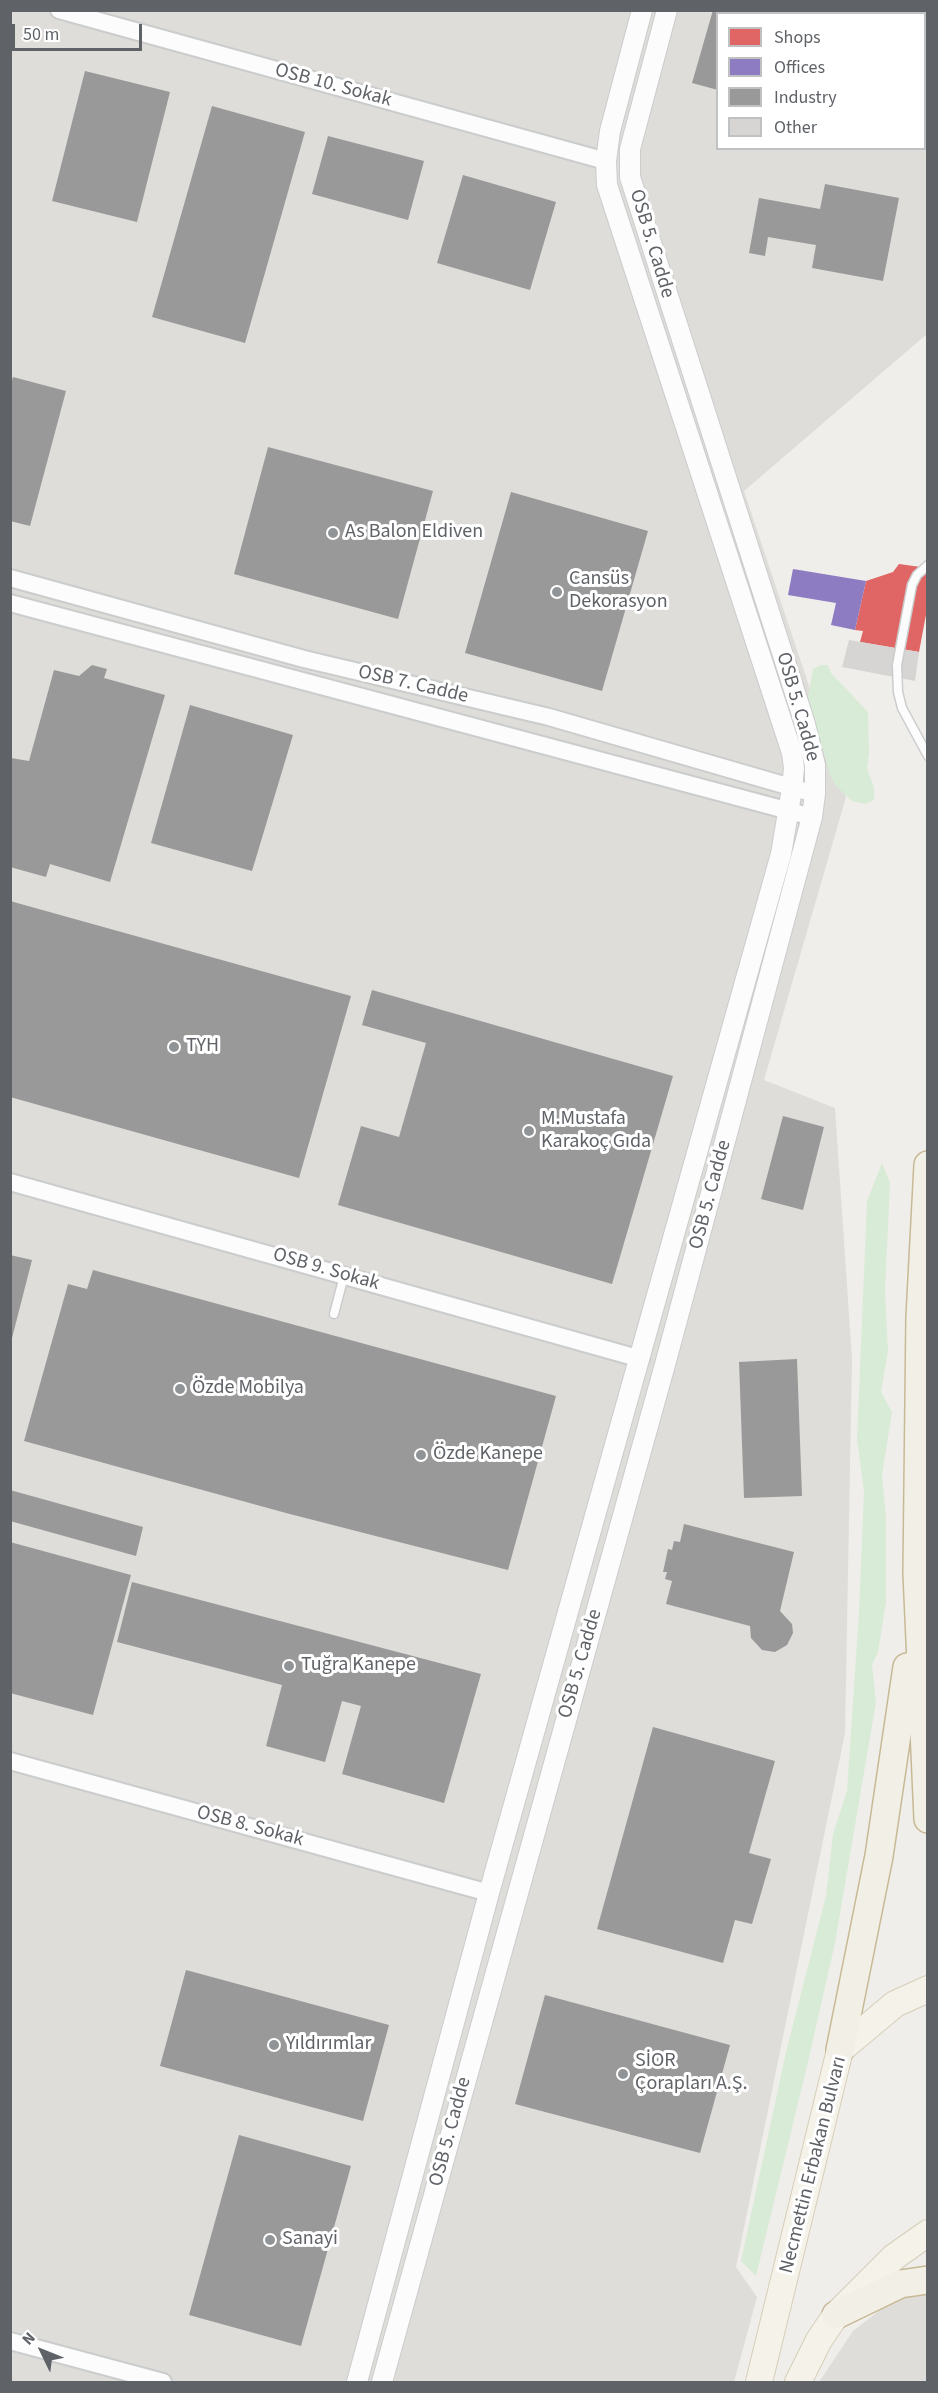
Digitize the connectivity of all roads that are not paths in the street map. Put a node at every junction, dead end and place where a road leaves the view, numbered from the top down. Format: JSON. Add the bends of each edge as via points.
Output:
{"nodes":[{"id":1,"x":59,"y":10,"type":"edge"},
{"id":2,"x":642,"y":10,"type":"edge"},
{"id":3,"x":667,"y":10,"type":"edge"},
{"id":4,"x":606,"y":161,"type":"junction"},
{"id":5,"x":927,"y":564,"type":"edge"},
{"id":6,"x":10,"y":578,"type":"edge"},
{"id":7,"x":10,"y":603,"type":"edge"},
{"id":8,"x":927,"y":756,"type":"edge"},
{"id":9,"x":792,"y":789,"type":"junction"},
{"id":10,"x":815,"y":794,"type":"junction"},
{"id":11,"x":788,"y":811,"type":"junction"},
{"id":12,"x":812,"y":817,"type":"junction"},
{"id":13,"x":927,"y":1166,"type":"edge"},
{"id":14,"x":10,"y":1182,"type":"edge"},
{"id":15,"x":345,"y":1276,"type":"junction"},
{"id":16,"x":334,"y":1314,"type":"dead end"},
{"id":17,"x":641,"y":1359,"type":"junction"},
{"id":18,"x":917,"y":1573,"type":"junction"},
{"id":19,"x":10,"y":1761,"type":"edge"},
{"id":20,"x":927,"y":1819,"type":"edge"},
{"id":21,"x":489,"y":1893,"type":"junction"},
{"id":22,"x":927,"y":1989,"type":"edge"},
{"id":23,"x":840,"y":2050,"type":"junction"},
{"id":24,"x":927,"y":2233,"type":"edge"},
{"id":25,"x":927,"y":2280,"type":"edge"},
{"id":26,"x":836,"y":2315,"type":"junction"},
{"id":27,"x":10,"y":2341,"type":"edge"},
{"id":28,"x":163,"y":2382,"type":"edge"},
{"id":29,"x":357,"y":2382,"type":"edge"},
{"id":30,"x":382,"y":2382,"type":"edge"},
{"id":31,"x":759,"y":2382,"type":"edge"},
{"id":32,"x":798,"y":2382,"type":"edge"}],
"edges":[{"from":1,"to":4,"type":"street","name":"OSB 10. Sokak"},
{"from":2,"to":4,"type":"street","via":[[614,113]]},
{"from":3,"to":10,"type":"street","name":"OSB 5. Cadde","via":[[630,149],[630,177],[804,724],[815,765]]},
{"from":4,"to":9,"type":"street","via":[[610,198],[792,753]]},
{"from":5,"to":8,"type":"lane","via":[[912,585],[897,665],[902,708]]},
{"from":6,"to":9,"type":"street","name":"OSB 7. Cadde","via":[[304,659],[549,717]]},
{"from":7,"to":11,"type":"street","name":"OSB 7. Cadde"},
{"from":9,"to":10,"type":"street","name":"OSB 7. Cadde"},
{"from":9,"to":11,"type":"street"},
{"from":10,"to":12,"type":"street","name":"OSB 5. Cadde"},
{"from":11,"to":12,"type":"street","name":"OSB 7. Cadde"},
{"from":11,"to":17,"type":"street","via":[[781,854]]},
{"from":12,"to":30,"type":"street","name":"OSB 5. Cadde","via":[[666,1361]]},
{"from":13,"to":18,"type":"highway","via":[[920,1317]]},
{"from":14,"to":15,"type":"street","name":"OSB 9. Sokak"},
{"from":15,"to":16,"type":"lane"},
{"from":15,"to":17,"type":"street","name":"OSB 9. Sokak"},
{"from":17,"to":21,"type":"street"},
{"from":18,"to":20,"type":"highway"},
{"from":18,"to":23,"type":"highway","via":[[902,1711],[879,1856]]},
{"from":19,"to":21,"type":"street","name":"OSB 8. Sokak"},
{"from":21,"to":29,"type":"street"},
{"from":22,"to":23,"type":"main road","name":"Necmettin Erbakan Bulvarı","via":[[895,2004]]},
{"from":23,"to":31,"type":"main road","name":"Necmettin Erbakan Bulvarı"},
{"from":24,"to":26,"type":"main road","via":[[894,2258]]},
{"from":25,"to":26,"type":"highway","via":[[900,2284]]},
{"from":26,"to":32,"type":"main road"},
{"from":27,"to":28,"type":"street"}]}
